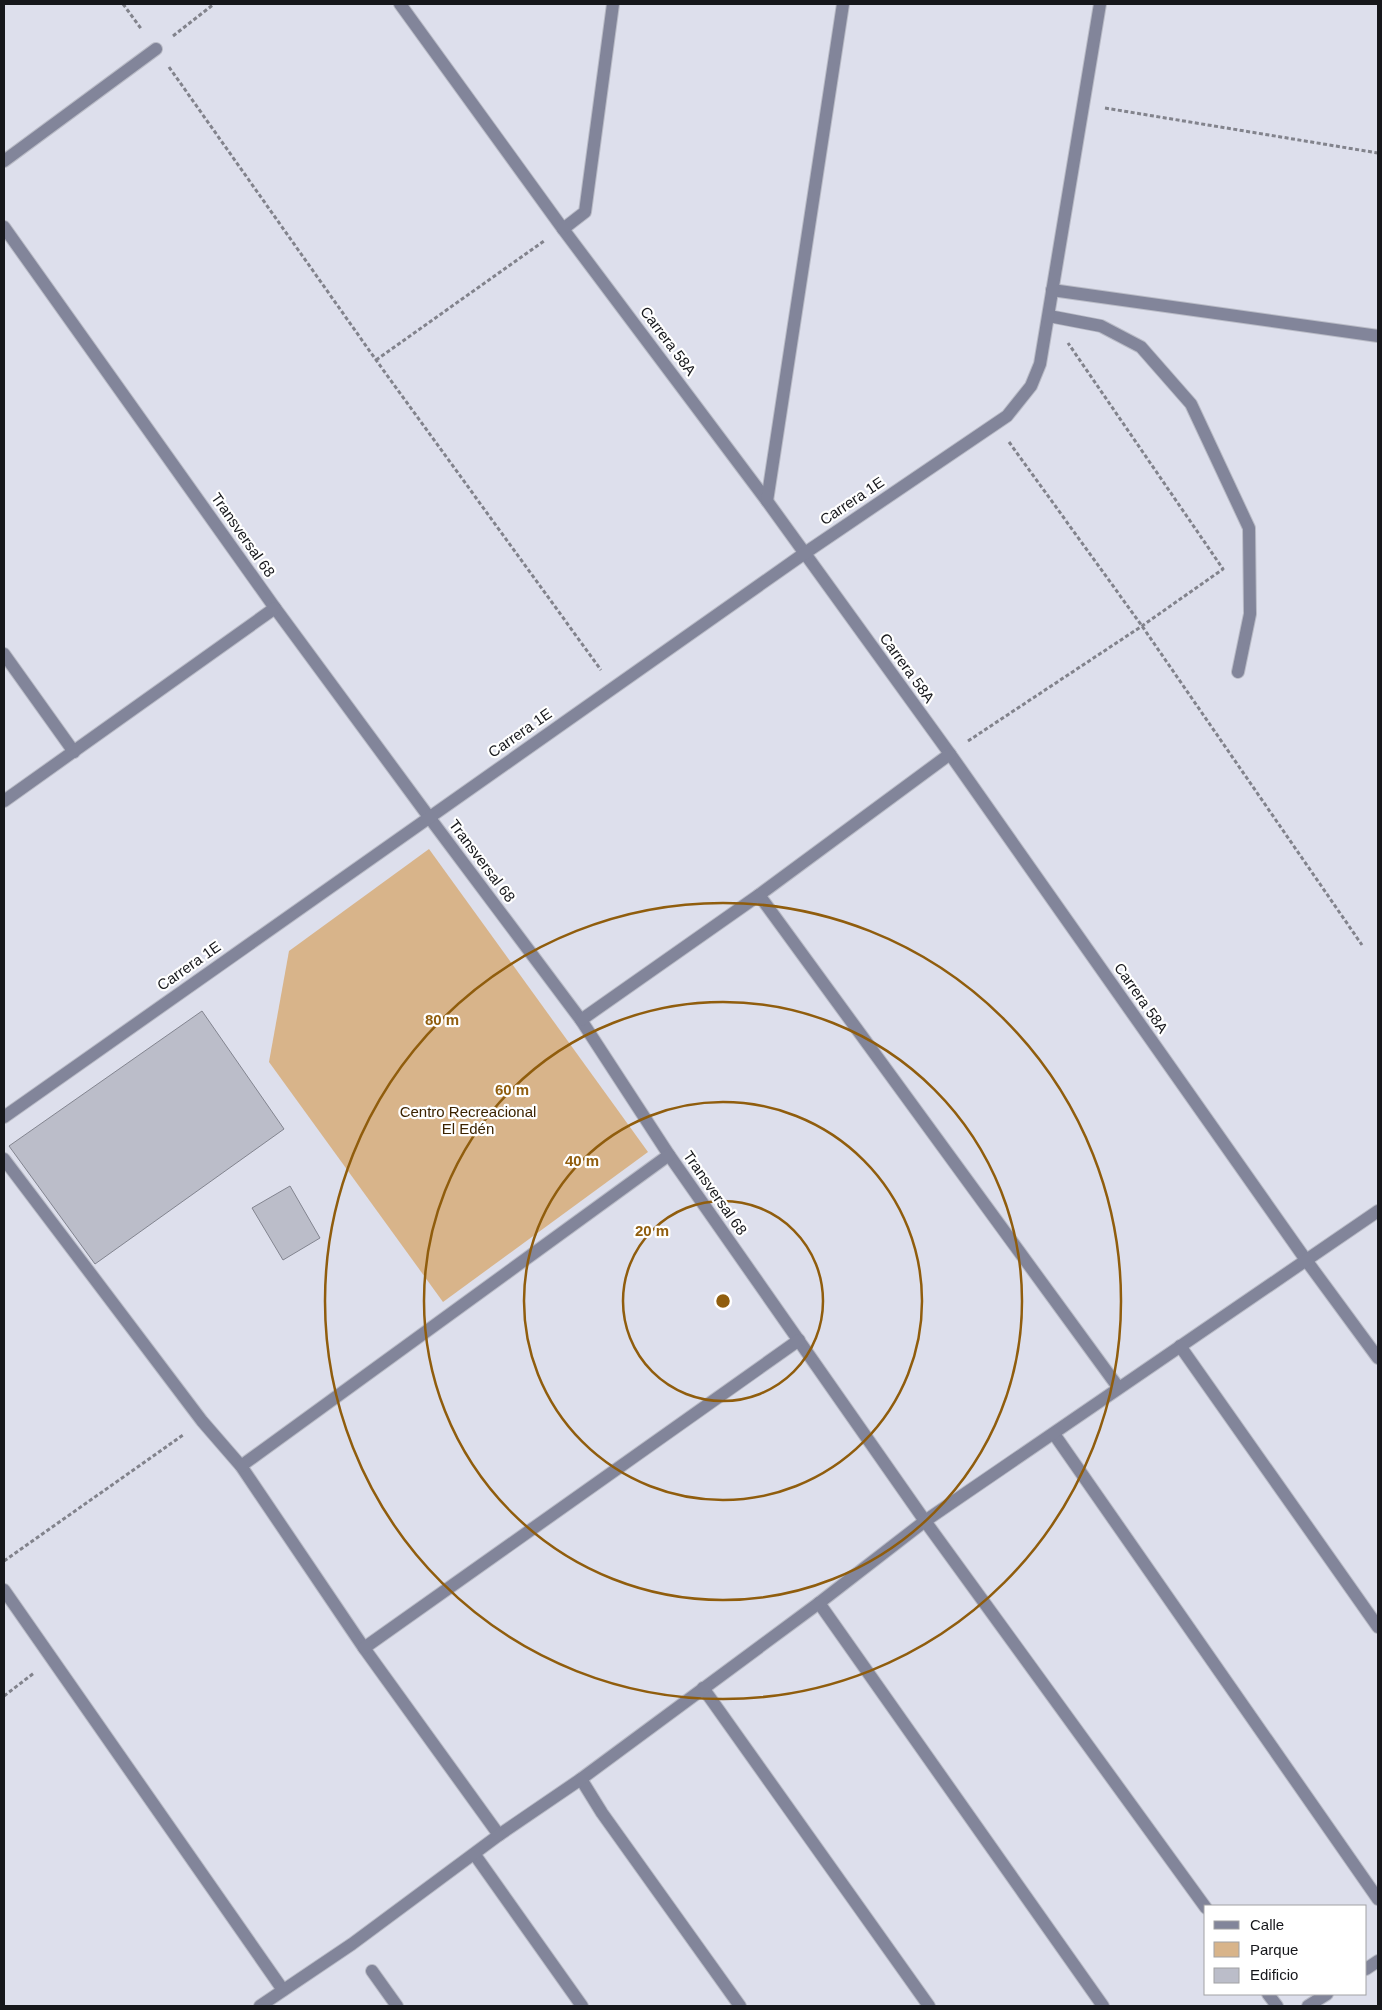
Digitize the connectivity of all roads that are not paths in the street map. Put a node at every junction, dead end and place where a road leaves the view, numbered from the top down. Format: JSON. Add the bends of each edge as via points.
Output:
{"nodes":[{"id":1,"x":400,"y":4,"type":"edge"},
{"id":2,"x":613,"y":4,"type":"edge"},
{"id":3,"x":843,"y":4,"type":"edge"},
{"id":4,"x":1100,"y":4,"type":"edge"},
{"id":5,"x":156,"y":49,"type":"road end"},
{"id":6,"x":4,"y":161,"type":"edge"},
{"id":7,"x":4,"y":227,"type":"edge"},
{"id":8,"x":563,"y":228,"type":"junction"},
{"id":9,"x":1052,"y":290,"type":"junction"},
{"id":10,"x":1049,"y":316,"type":"junction"},
{"id":11,"x":1378,"y":336,"type":"edge"},
{"id":12,"x":767,"y":501,"type":"junction"},
{"id":13,"x":805,"y":553,"type":"junction"},
{"id":14,"x":275,"y":608,"type":"junction"},
{"id":15,"x":4,"y":654,"type":"edge"},
{"id":16,"x":1238,"y":672,"type":"dead end"},
{"id":17,"x":74,"y":752,"type":"junction"},
{"id":18,"x":950,"y":754,"type":"junction"},
{"id":19,"x":4,"y":801,"type":"edge"},
{"id":20,"x":429,"y":817,"type":"junction"},
{"id":21,"x":759,"y":895,"type":"junction"},
{"id":22,"x":581,"y":1020,"type":"junction"},
{"id":23,"x":4,"y":1117,"type":"edge"},
{"id":24,"x":669,"y":1155,"type":"junction"},
{"id":25,"x":4,"y":1159,"type":"edge"},
{"id":26,"x":1378,"y":1210,"type":"edge"},
{"id":27,"x":1306,"y":1260,"type":"junction"},
{"id":28,"x":799,"y":1340,"type":"junction"},
{"id":29,"x":1180,"y":1346,"type":"junction"},
{"id":30,"x":1378,"y":1358,"type":"edge"},
{"id":31,"x":1118,"y":1387,"type":"junction"},
{"id":32,"x":1054,"y":1434,"type":"junction"},
{"id":33,"x":241,"y":1466,"type":"junction"},
{"id":34,"x":925,"y":1521,"type":"junction"},
{"id":35,"x":4,"y":1590,"type":"edge"},
{"id":36,"x":819,"y":1603,"type":"junction"},
{"id":37,"x":1378,"y":1627,"type":"edge"},
{"id":38,"x":364,"y":1648,"type":"junction"},
{"id":39,"x":702,"y":1688,"type":"junction"},
{"id":40,"x":581,"y":1779,"type":"junction"},
{"id":41,"x":499,"y":1836,"type":"junction"},
{"id":42,"x":474,"y":1855,"type":"junction"},
{"id":43,"x":1378,"y":1899,"type":"edge"},
{"id":44,"x":1204,"y":1905,"type":"edge"},
{"id":45,"x":1378,"y":1961,"type":"edge"},
{"id":46,"x":1367,"y":1968,"type":"edge"},
{"id":47,"x":372,"y":1971,"type":"dead end"},
{"id":48,"x":283,"y":1990,"type":"junction"},
{"id":49,"x":1269,"y":1995,"type":"edge"},
{"id":50,"x":1325,"y":1995,"type":"edge"},
{"id":51,"x":260,"y":2006,"type":"edge"},
{"id":52,"x":397,"y":2006,"type":"edge"},
{"id":53,"x":582,"y":2006,"type":"edge"},
{"id":54,"x":740,"y":2006,"type":"edge"},
{"id":55,"x":929,"y":2006,"type":"edge"},
{"id":56,"x":1103,"y":2006,"type":"edge"},
{"id":57,"x":1277,"y":2006,"type":"edge"},
{"id":58,"x":1308,"y":2006,"type":"edge"}],
"edges":[{"from":1,"to":8,"type":"street","name":"Carrera 58A"},
{"from":2,"to":8,"type":"street","via":[[585,212]]},
{"from":3,"to":12,"type":"street"},
{"from":4,"to":9,"type":"street","name":"Carrera 1E"},
{"from":5,"to":6,"type":"street"},
{"from":7,"to":14,"type":"street","name":"Transversal 68"},
{"from":8,"to":12,"type":"street","name":"Carrera 58A"},
{"from":9,"to":10,"type":"street","name":"Carrera 1E"},
{"from":9,"to":11,"type":"street"},
{"from":10,"to":13,"type":"street","name":"Carrera 1E","via":[[1040,364],[1032,386],[1007,416]]},
{"from":10,"to":16,"type":"street","via":[[1101,326],[1141,347],[1191,404],[1249,528],[1250,614]]},
{"from":12,"to":13,"type":"street","name":"Carrera 58A"},
{"from":13,"to":18,"type":"street","name":"Carrera 58A"},
{"from":13,"to":20,"type":"street","name":"Carrera 1E"},
{"from":14,"to":17,"type":"street"},
{"from":14,"to":20,"type":"street","name":"Transversal 68"},
{"from":15,"to":17,"type":"street"},
{"from":17,"to":19,"type":"street"},
{"from":18,"to":21,"type":"street"},
{"from":18,"to":27,"type":"street","name":"Carrera 58A"},
{"from":20,"to":22,"type":"street","name":"Transversal 68"},
{"from":20,"to":23,"type":"street","name":"Carrera 1E"},
{"from":21,"to":22,"type":"street"},
{"from":21,"to":31,"type":"street"},
{"from":22,"to":24,"type":"street","name":"Transversal 68"},
{"from":24,"to":28,"type":"street","name":"Transversal 68"},
{"from":24,"to":33,"type":"street"},
{"from":25,"to":33,"type":"street","via":[[202,1421]]},
{"from":26,"to":27,"type":"street"},
{"from":27,"to":29,"type":"street"},
{"from":27,"to":30,"type":"street","name":"Carrera 58A"},
{"from":28,"to":34,"type":"street","name":"Transversal 68"},
{"from":28,"to":38,"type":"street"},
{"from":29,"to":31,"type":"street"},
{"from":29,"to":37,"type":"street"},
{"from":31,"to":32,"type":"street"},
{"from":32,"to":34,"type":"street"},
{"from":32,"to":43,"type":"street"},
{"from":33,"to":38,"type":"street"},
{"from":34,"to":36,"type":"street"},
{"from":34,"to":44,"type":"street","name":"Transversal 68"},
{"from":35,"to":48,"type":"street"},
{"from":36,"to":39,"type":"street"},
{"from":36,"to":56,"type":"street"},
{"from":38,"to":41,"type":"street"},
{"from":39,"to":40,"type":"street"},
{"from":39,"to":55,"type":"street"},
{"from":40,"to":41,"type":"street"},
{"from":40,"to":54,"type":"street"},
{"from":41,"to":42,"type":"street"},
{"from":42,"to":48,"type":"street"},
{"from":42,"to":53,"type":"street"},
{"from":45,"to":46,"type":"street"},
{"from":47,"to":52,"type":"street"},
{"from":48,"to":51,"type":"street"},
{"from":49,"to":57,"type":"street"},
{"from":50,"to":58,"type":"street"}]}
